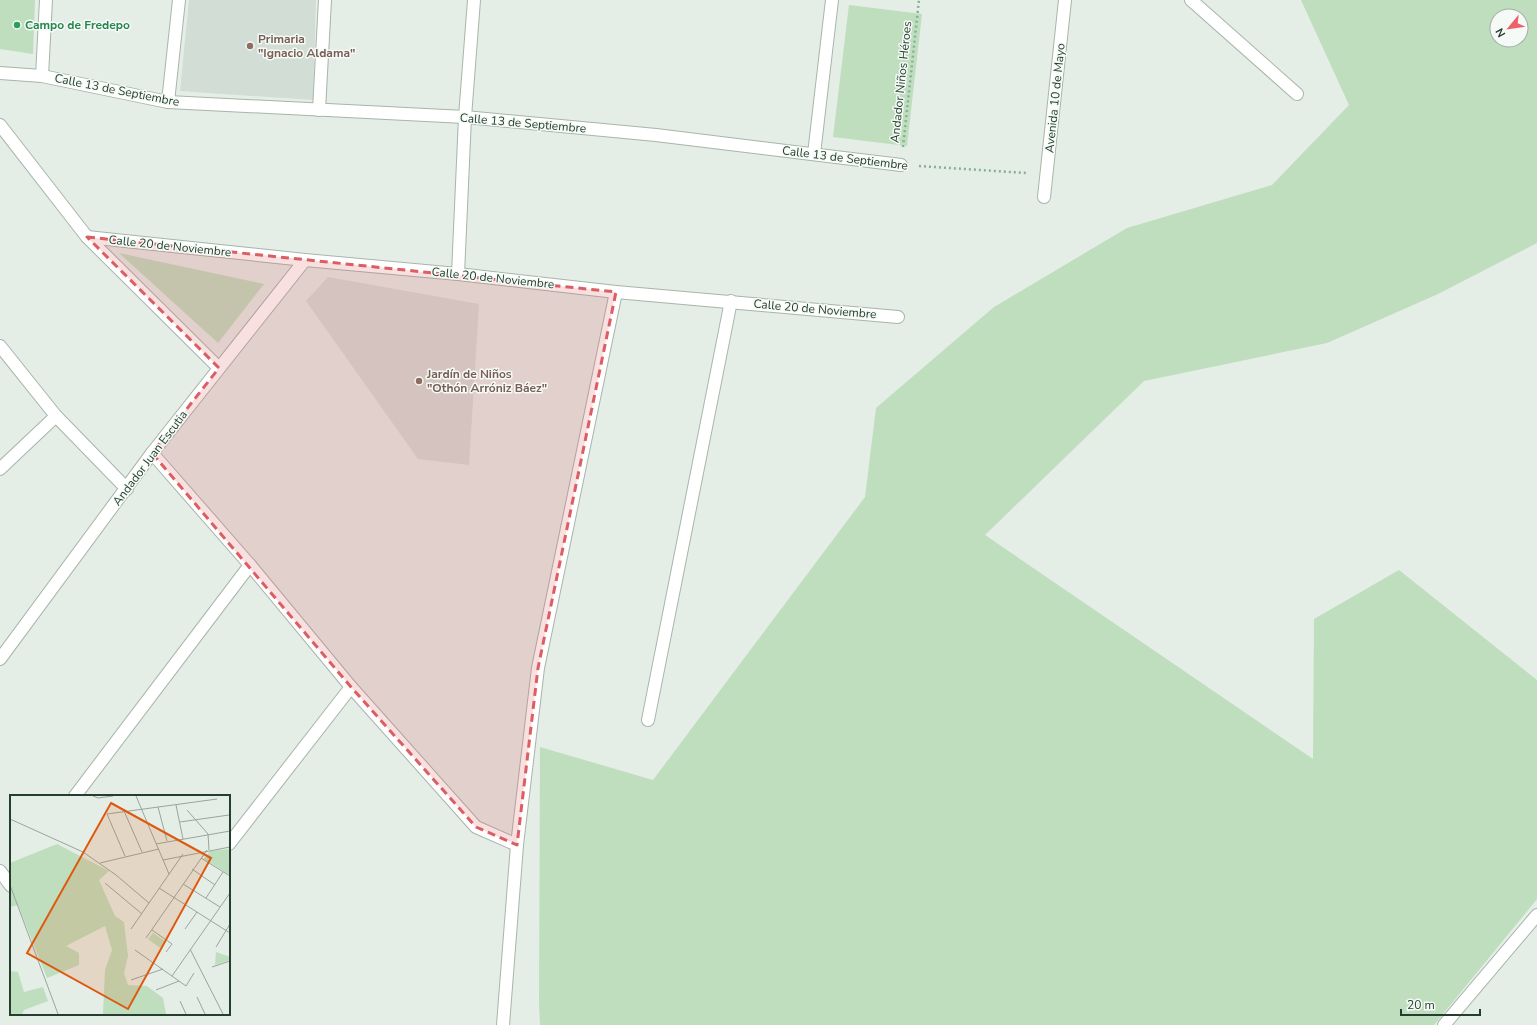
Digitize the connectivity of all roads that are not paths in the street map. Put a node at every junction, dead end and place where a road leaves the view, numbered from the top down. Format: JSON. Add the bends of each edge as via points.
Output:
{"nodes":[{"id":1,"x":46,"y":0,"type":"edge"},
{"id":2,"x":179,"y":0,"type":"edge"},
{"id":3,"x":325,"y":0,"type":"edge"},
{"id":4,"x":474,"y":0,"type":"edge"},
{"id":5,"x":832,"y":0,"type":"edge"},
{"id":6,"x":1065,"y":0,"type":"edge"},
{"id":7,"x":1191,"y":0,"type":"edge"},
{"id":8,"x":0,"y":73,"type":"edge"},
{"id":9,"x":42,"y":76,"type":"junction"},
{"id":10,"x":1298,"y":94,"type":"dead end"},
{"id":11,"x":168,"y":102,"type":"junction"},
{"id":12,"x":319,"y":110,"type":"junction"},
{"id":13,"x":466,"y":117,"type":"junction"},
{"id":14,"x":0,"y":125,"type":"edge"},
{"id":15,"x":814,"y":154,"type":"junction"},
{"id":16,"x":901,"y":165,"type":"road end"},
{"id":17,"x":1044,"y":197,"type":"dead end"},
{"id":18,"x":87,"y":237,"type":"junction"},
{"id":19,"x":305,"y":260,"type":"junction"},
{"id":20,"x":458,"y":274,"type":"junction"},
{"id":21,"x":616,"y":292,"type":"junction"},
{"id":22,"x":731,"y":301,"type":"junction"},
{"id":23,"x":898,"y":317,"type":"dead end"},
{"id":24,"x":0,"y":346,"type":"edge"},
{"id":25,"x":219,"y":368,"type":"junction"},
{"id":26,"x":56,"y":416,"type":"junction"},
{"id":27,"x":152,"y":453,"type":"junction"},
{"id":28,"x":0,"y":469,"type":"edge"},
{"id":29,"x":127,"y":489,"type":"junction"},
{"id":30,"x":250,"y":565,"type":"junction"},
{"id":31,"x":0,"y":659,"type":"edge"},
{"id":32,"x":351,"y":687,"type":"junction"},
{"id":33,"x":648,"y":720,"type":"dead end"},
{"id":34,"x":75,"y":795,"type":"edge"},
{"id":35,"x":230,"y":843,"type":"edge"},
{"id":36,"x":517,"y":845,"type":"junction"},
{"id":37,"x":0,"y":871,"type":"edge"},
{"id":38,"x":10,"y":883,"type":"edge"},
{"id":39,"x":1537,"y":915,"type":"edge"},
{"id":40,"x":503,"y":1025,"type":"edge"},
{"id":41,"x":1444,"y":1025,"type":"edge"}],
"edges":[{"from":1,"to":9,"type":"street"},
{"from":2,"to":11,"type":"street"},
{"from":3,"to":12,"type":"street"},
{"from":4,"to":13,"type":"street"},
{"from":5,"to":15,"type":"street"},
{"from":6,"to":17,"type":"street","name":"Avenida 10 de Mayo"},
{"from":7,"to":10,"type":"street"},
{"from":8,"to":9,"type":"street","name":"Calle 13 de Septiembre"},
{"from":9,"to":11,"type":"street","name":"Calle 13 de Septiembre"},
{"from":11,"to":12,"type":"street","name":"Calle 13 de Septiembre"},
{"from":12,"to":13,"type":"street","name":"Calle 13 de Septiembre"},
{"from":13,"to":15,"type":"street","name":"Calle 13 de Septiembre","via":[[656,135]]},
{"from":13,"to":20,"type":"street"},
{"from":14,"to":18,"type":"street"},
{"from":15,"to":16,"type":"street","name":"Calle 13 de Septiembre"},
{"from":18,"to":19,"type":"street","name":"Calle 20 de Noviembre"},
{"from":18,"to":25,"type":"street"},
{"from":19,"to":20,"type":"street","name":"Calle 20 de Noviembre"},
{"from":19,"to":25,"type":"street","name":"Andador Juan Escutia"},
{"from":20,"to":21,"type":"street","name":"Calle 20 de Noviembre"},
{"from":21,"to":22,"type":"street","name":"Calle 20 de Noviembre"},
{"from":21,"to":36,"type":"street","via":[[538,668]]},
{"from":22,"to":23,"type":"street","name":"Calle 20 de Noviembre"},
{"from":22,"to":33,"type":"street"},
{"from":24,"to":26,"type":"street"},
{"from":25,"to":27,"type":"street","name":"Andador Juan Escutia"},
{"from":26,"to":28,"type":"street"},
{"from":26,"to":29,"type":"street"},
{"from":27,"to":29,"type":"street","name":"Andador Juan Escutia"},
{"from":27,"to":30,"type":"street"},
{"from":29,"to":31,"type":"street","name":"Andador Juan Escutia"},
{"from":30,"to":32,"type":"street"},
{"from":30,"to":34,"type":"street"},
{"from":32,"to":35,"type":"street"},
{"from":32,"to":36,"type":"street","via":[[476,827]]},
{"from":36,"to":40,"type":"street"},
{"from":37,"to":38,"type":"street"},
{"from":39,"to":41,"type":"street"}]}
